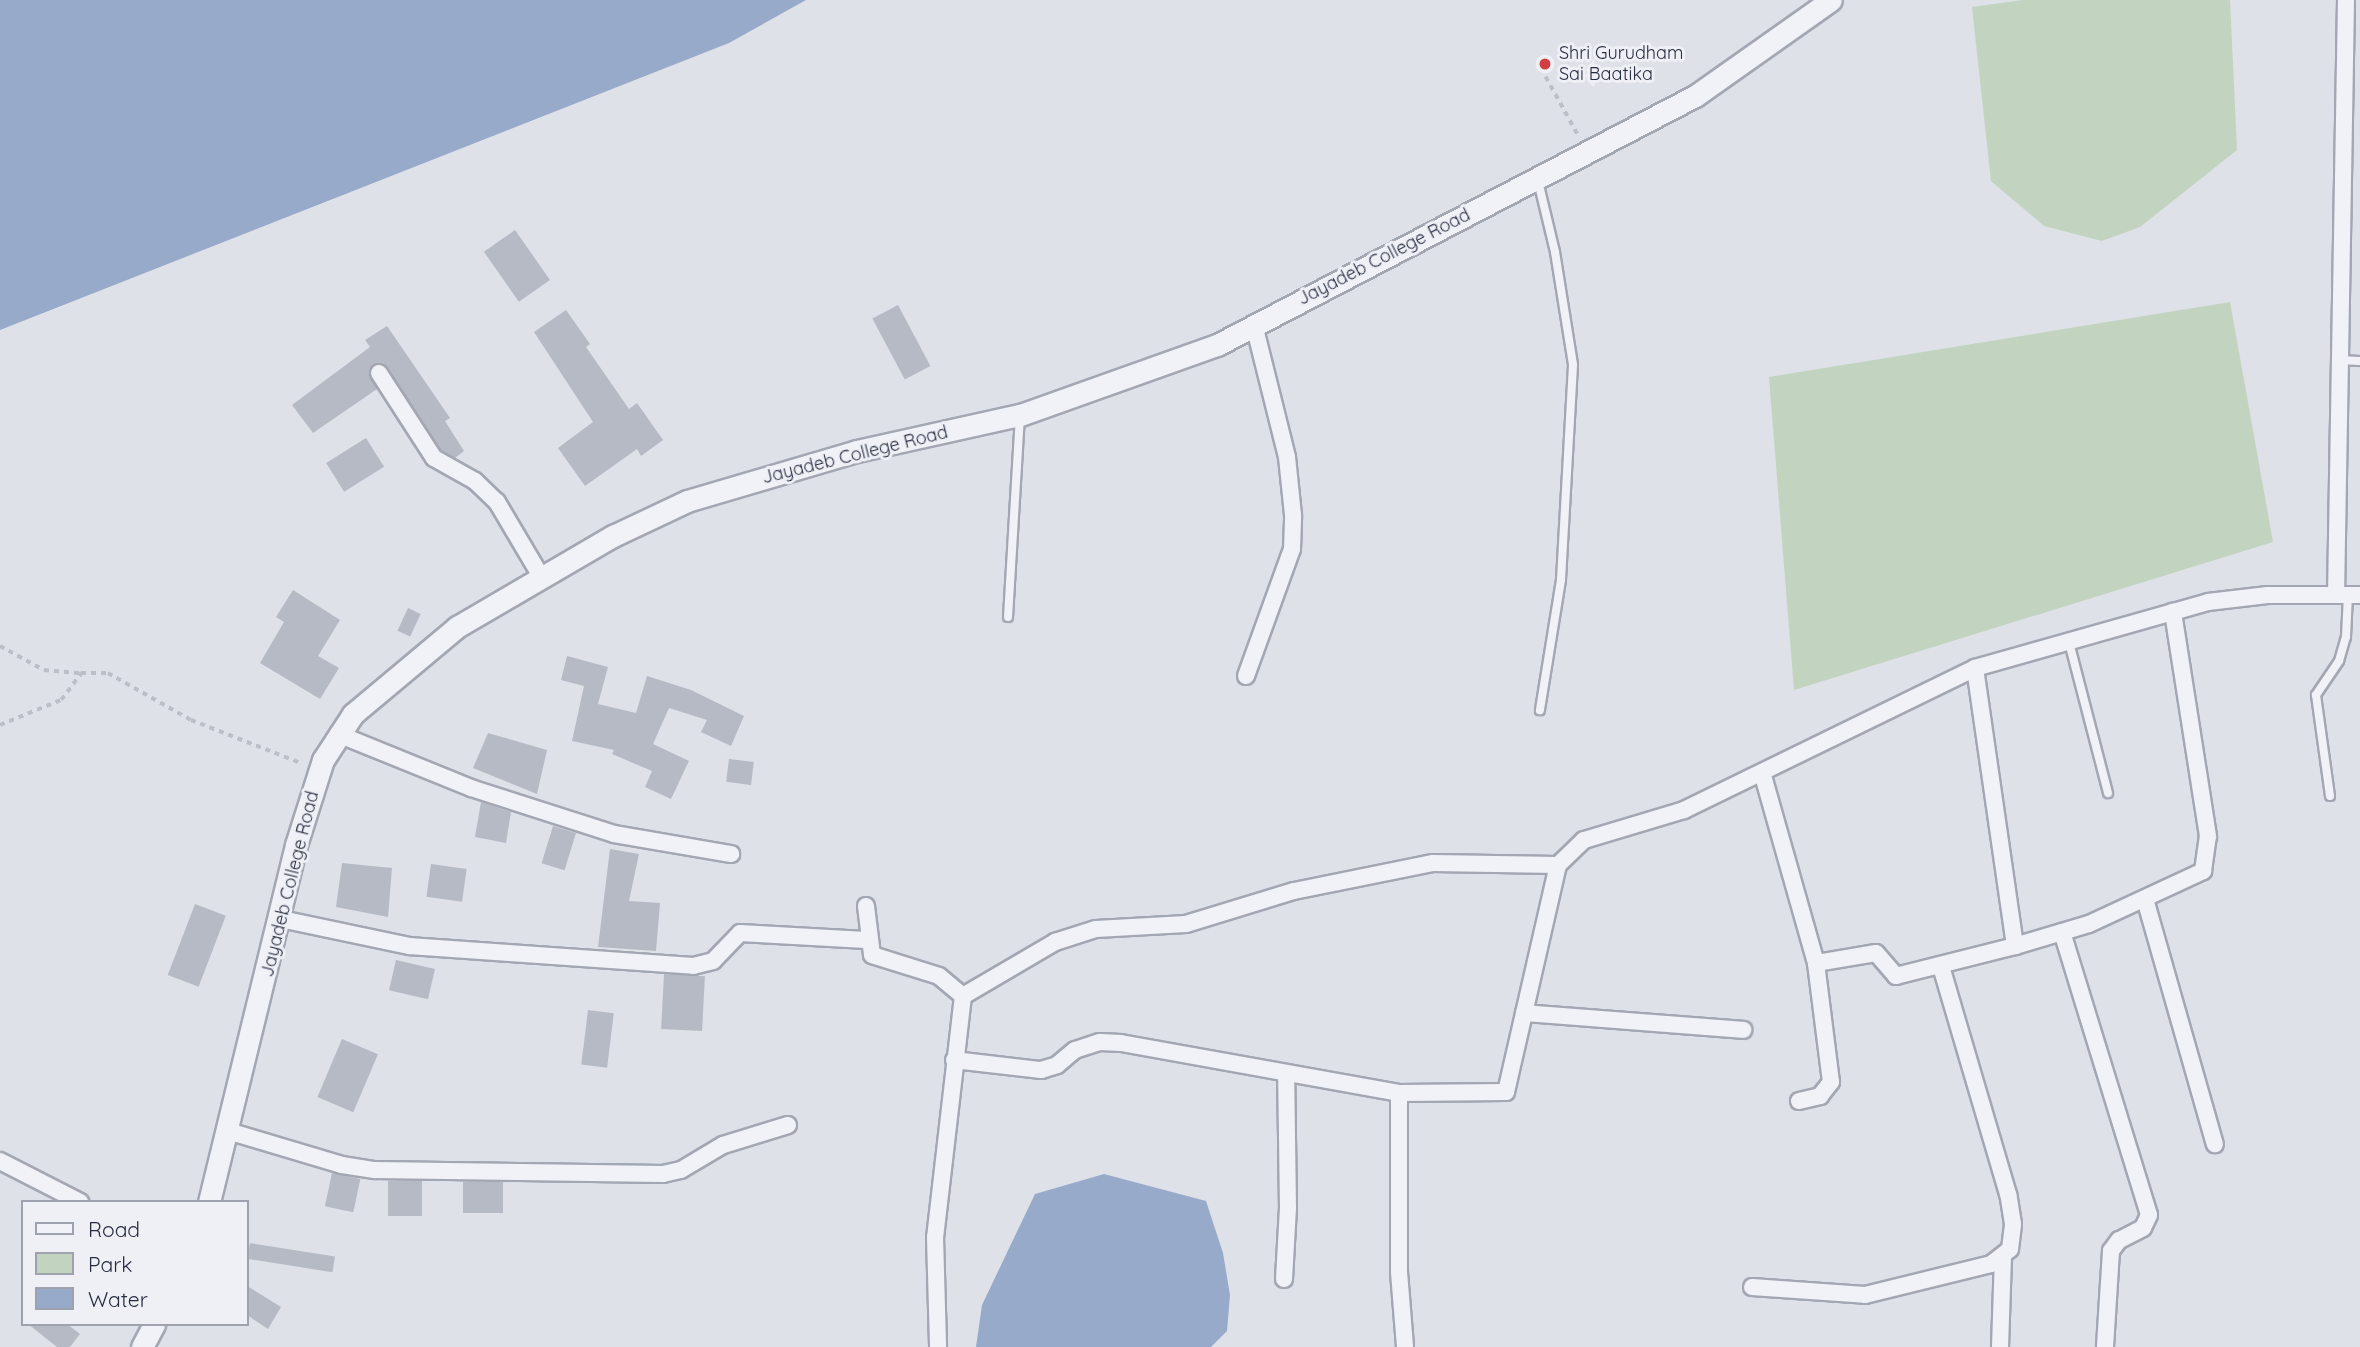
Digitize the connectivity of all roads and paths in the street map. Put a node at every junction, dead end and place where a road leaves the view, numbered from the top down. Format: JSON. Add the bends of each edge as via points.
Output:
{"nodes":[{"id":1,"x":1831,"y":0,"type":"edge"},
{"id":2,"x":2346,"y":0,"type":"edge"},
{"id":3,"x":1541,"y":68,"type":"dead end"},
{"id":4,"x":1589,"y":151,"type":"junction"},
{"id":5,"x":1537,"y":178,"type":"junction"},
{"id":6,"x":1254,"y":325,"type":"junction"},
{"id":7,"x":2339,"y":360,"type":"junction"},
{"id":8,"x":2360,"y":361,"type":"edge"},
{"id":9,"x":379,"y":373,"type":"dead end"},
{"id":10,"x":1020,"y":415,"type":"junction"},
{"id":11,"x":542,"y":578,"type":"junction"},
{"id":12,"x":2348,"y":595,"type":"edge"},
{"id":13,"x":2173,"y":612,"type":"junction"},
{"id":14,"x":1008,"y":617,"type":"dead end"},
{"id":15,"x":2069,"y":642,"type":"junction"},
{"id":16,"x":0,"y":646,"type":"edge"},
{"id":17,"x":1976,"y":668,"type":"junction"},
{"id":18,"x":80,"y":673,"type":"junction"},
{"id":19,"x":1246,"y":676,"type":"dead end"},
{"id":20,"x":1540,"y":710,"type":"dead end"},
{"id":21,"x":0,"y":725,"type":"edge"},
{"id":22,"x":338,"y":734,"type":"junction"},
{"id":23,"x":320,"y":769,"type":"junction"},
{"id":24,"x":1762,"y":772,"type":"junction"},
{"id":25,"x":2108,"y":793,"type":"dead end"},
{"id":26,"x":2330,"y":796,"type":"dead end"},
{"id":27,"x":731,"y":854,"type":"dead end"},
{"id":28,"x":1558,"y":865,"type":"junction"},
{"id":29,"x":2145,"y":899,"type":"junction"},
{"id":30,"x":866,"y":906,"type":"dead end"},
{"id":31,"x":281,"y":919,"type":"junction"},
{"id":32,"x":2062,"y":932,"type":"junction"},
{"id":33,"x":866,"y":940,"type":"junction"},
{"id":34,"x":2015,"y":946,"type":"junction"},
{"id":35,"x":1816,"y":963,"type":"junction"},
{"id":36,"x":1941,"y":966,"type":"junction"},
{"id":37,"x":963,"y":996,"type":"junction"},
{"id":38,"x":1524,"y":1013,"type":"junction"},
{"id":39,"x":1743,"y":1030,"type":"dead end"},
{"id":40,"x":954,"y":1060,"type":"junction"},
{"id":41,"x":1286,"y":1073,"type":"junction"},
{"id":42,"x":1399,"y":1093,"type":"junction"},
{"id":43,"x":1799,"y":1101,"type":"dead end"},
{"id":44,"x":788,"y":1125,"type":"dead end"},
{"id":45,"x":228,"y":1131,"type":"junction"},
{"id":46,"x":2215,"y":1144,"type":"dead end"},
{"id":47,"x":0,"y":1161,"type":"edge"},
{"id":48,"x":76,"y":1200,"type":"edge"},
{"id":49,"x":210,"y":1200,"type":"edge"},
{"id":50,"x":2003,"y":1257,"type":"junction"},
{"id":51,"x":1284,"y":1279,"type":"dead end"},
{"id":52,"x":1752,"y":1287,"type":"dead end"},
{"id":53,"x":154,"y":1326,"type":"edge"},
{"id":54,"x":142,"y":1347,"type":"edge"},
{"id":55,"x":938,"y":1347,"type":"edge"},
{"id":56,"x":1405,"y":1347,"type":"edge"},
{"id":57,"x":2000,"y":1347,"type":"edge"},
{"id":58,"x":2105,"y":1347,"type":"edge"}],
"edges":[{"from":1,"to":4,"type":"street","name":"Jayadeb College Road","via":[[1695,96]]},
{"from":2,"to":7,"type":"street"},
{"from":3,"to":4,"type":"path"},
{"from":4,"to":5,"type":"street","name":"Jayadeb College Road"},
{"from":5,"to":6,"type":"street","name":"Jayadeb College Road"},
{"from":5,"to":20,"type":"lane","via":[[1555,251],[1573,365],[1561,580]]},
{"from":6,"to":10,"type":"street","name":"Jayadeb College Road","via":[[1217,345]]},
{"from":6,"to":19,"type":"street","via":[[1287,457],[1293,515],[1292,549]]},
{"from":7,"to":8,"type":"lane"},
{"from":7,"to":12,"type":"street"},
{"from":9,"to":11,"type":"street","via":[[434,458],[475,481],[497,502]]},
{"from":10,"to":11,"type":"street","name":"Jayadeb College Road","via":[[857,451],[687,501]]},
{"from":10,"to":14,"type":"lane"},
{"from":11,"to":22,"type":"street","name":"Jayadeb College Road","via":[[457,627],[411,662],[353,714]]},
{"from":12,"to":13,"type":"street","via":[[2268,595]]},
{"from":12,"to":26,"type":"lane","via":[[2346,637],[2339,661],[2315,695]]},
{"from":13,"to":15,"type":"street"},
{"from":13,"to":29,"type":"street","via":[[2208,857],[2203,871]]},
{"from":15,"to":17,"type":"street"},
{"from":15,"to":25,"type":"lane"},
{"from":16,"to":18,"type":"path","via":[[44,670]]},
{"from":17,"to":24,"type":"street"},
{"from":17,"to":34,"type":"street"},
{"from":18,"to":21,"type":"path","via":[[61,700]]},
{"from":18,"to":23,"type":"path","via":[[108,673],[191,720]]},
{"from":22,"to":23,"type":"street","name":"Jayadeb College Road"},
{"from":22,"to":27,"type":"street","via":[[471,788],[614,834]]},
{"from":23,"to":31,"type":"street","name":"Jayadeb College Road","via":[[296,845]]},
{"from":24,"to":28,"type":"street","via":[[1684,810],[1584,840]]},
{"from":24,"to":35,"type":"street"},
{"from":28,"to":37,"type":"street","via":[[1433,863],[1294,891],[1186,924],[1096,929],[1055,942]]},
{"from":28,"to":38,"type":"street"},
{"from":29,"to":32,"type":"street"},
{"from":29,"to":46,"type":"street"},
{"from":30,"to":33,"type":"street"},
{"from":31,"to":33,"type":"street","via":[[410,946],[692,966],[713,961],[740,933]]},
{"from":31,"to":45,"type":"street","name":"Jayadeb College Road"},
{"from":32,"to":34,"type":"street"},
{"from":32,"to":58,"type":"street","via":[[2149,1215],[2143,1228],[2119,1240],[2111,1251]]},
{"from":33,"to":37,"type":"street","via":[[880,961],[939,976]]},
{"from":34,"to":36,"type":"street"},
{"from":35,"to":36,"type":"street","via":[[1876,953],[1896,976]]},
{"from":35,"to":43,"type":"street","via":[[1831,1083],[1820,1096]]},
{"from":36,"to":50,"type":"street","via":[[2008,1195],[2012,1239]]},
{"from":37,"to":40,"type":"street"},
{"from":38,"to":39,"type":"street"},
{"from":38,"to":42,"type":"street","via":[[1506,1092]]},
{"from":40,"to":41,"type":"street","via":[[1041,1070],[1100,1042]]},
{"from":40,"to":55,"type":"street","via":[[935,1237]]},
{"from":41,"to":42,"type":"street"},
{"from":41,"to":51,"type":"street"},
{"from":42,"to":56,"type":"street","via":[[1399,1272]]},
{"from":44,"to":45,"type":"street","via":[[723,1145],[681,1170],[663,1174],[479,1175],[375,1170],[342,1165]]},
{"from":45,"to":49,"type":"street","name":"Jayadeb College Road"},
{"from":47,"to":48,"type":"street"},
{"from":50,"to":52,"type":"street","via":[[1865,1295]]},
{"from":50,"to":57,"type":"street"},
{"from":53,"to":54,"type":"street"}]}
